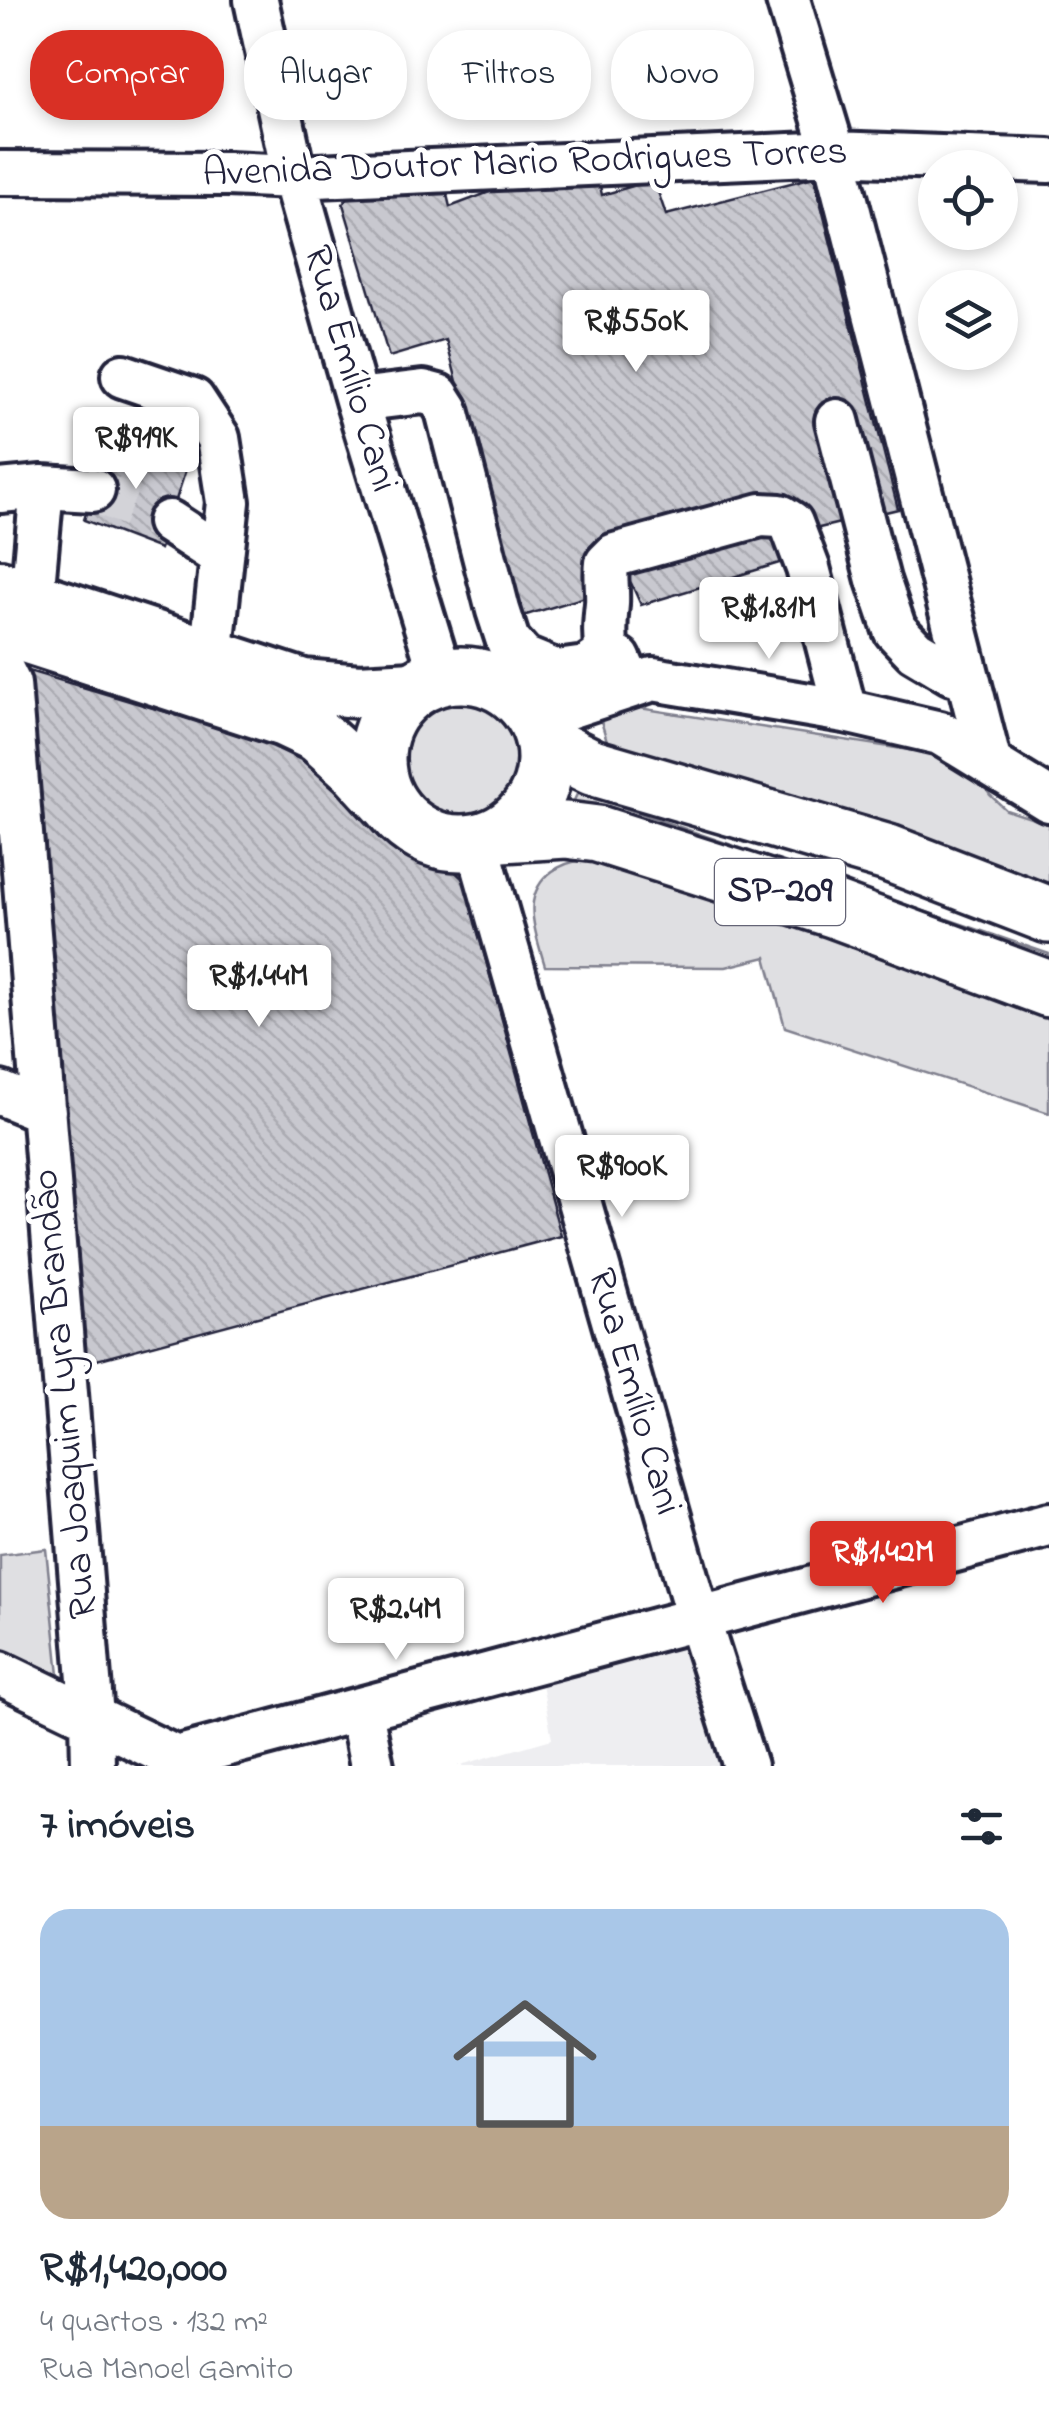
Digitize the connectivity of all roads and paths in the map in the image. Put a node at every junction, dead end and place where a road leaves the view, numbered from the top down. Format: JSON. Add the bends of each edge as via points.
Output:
{"nodes":[{"id":1,"x":256,"y":0,"type":"edge"},
{"id":2,"x":788,"y":0,"type":"edge"},
{"id":3,"x":834,"y":153,"type":"junction"},
{"id":4,"x":1049,"y":161,"type":"edge"},
{"id":5,"x":0,"y":173,"type":"edge"},
{"id":6,"x":294,"y":178,"type":"junction"},
{"id":7,"x":123,"y":376,"type":"dead end"},
{"id":8,"x":357,"y":400,"type":"junction"},
{"id":9,"x":837,"y":421,"type":"dead end"},
{"id":10,"x":42,"y":487,"type":"junction"},
{"id":11,"x":93,"y":490,"type":"tunnel mouth"},
{"id":12,"x":0,"y":491,"type":"edge"},
{"id":13,"x":169,"y":522,"type":"tunnel mouth"},
{"id":14,"x":221,"y":556,"type":"junction"},
{"id":15,"x":11,"y":604,"type":"edge"},
{"id":16,"x":211,"y":658,"type":"junction"},
{"id":17,"x":957,"y":662,"type":"junction"},
{"id":18,"x":0,"y":666,"type":"edge"},
{"id":19,"x":618,"y":670,"type":"junction"},
{"id":20,"x":428,"y":682,"type":"junction"},
{"id":21,"x":865,"y":716,"type":"junction"},
{"id":22,"x":539,"y":730,"type":"junction"},
{"id":23,"x":990,"y":764,"type":"junction"},
{"id":24,"x":1049,"y":800,"type":"edge"},
{"id":25,"x":399,"y":817,"type":"junction"},
{"id":26,"x":489,"y":839,"type":"junction"},
{"id":27,"x":1049,"y":916,"type":"edge"},
{"id":28,"x":1036,"y":990,"type":"edge"},
{"id":29,"x":0,"y":1092,"type":"edge"},
{"id":30,"x":44,"y":1112,"type":"junction"},
{"id":31,"x":1049,"y":1525,"type":"edge"},
{"id":32,"x":698,"y":1618,"type":"junction"},
{"id":33,"x":0,"y":1673,"type":"edge"},
{"id":34,"x":361,"y":1710,"type":"junction"},
{"id":35,"x":92,"y":1717,"type":"junction"},
{"id":36,"x":93,"y":1766,"type":"edge"},
{"id":37,"x":372,"y":1766,"type":"edge"},
{"id":38,"x":745,"y":1766,"type":"edge"}],
"edges":[{"from":1,"to":6,"type":"street","name":"Rua Emílio Cani"},
{"from":2,"to":3,"type":"street"},
{"from":3,"to":4,"type":"street","name":"Avenida Doutor Mario Rodrigues Torres"},
{"from":3,"to":6,"type":"street","name":"Avenida Doutor Mario Rodrigues Torres"},
{"from":3,"to":17,"type":"street"},
{"from":5,"to":6,"type":"street","name":"Avenida Doutor Mario Rodrigues Torres"},
{"from":6,"to":8,"type":"street","name":"Rua Emílio Cani"},
{"from":7,"to":14,"type":"street","via":[[193,400],[218,438],[228,502]]},
{"from":8,"to":19,"type":"street","via":[[438,396],[508,641],[523,658],[556,672]]},
{"from":8,"to":20,"type":"street","name":"Rua Emílio Cani"},
{"from":9,"to":17,"type":"street","via":[[895,630],[915,651]]},
{"from":10,"to":11,"type":"street"},
{"from":10,"to":12,"type":"street"},
{"from":10,"to":15,"type":"street"},
{"from":13,"to":14,"type":"street"},
{"from":14,"to":16,"type":"street"},
{"from":15,"to":16,"type":"main road"},
{"from":15,"to":25,"type":"main road","via":[[318,736]]},
{"from":16,"to":20,"type":"main road","via":[[304,686],[359,691]]},
{"from":17,"to":21,"type":"street","via":[[938,686]]},
{"from":17,"to":23,"type":"street"},
{"from":18,"to":30,"type":"street","name":"Rua Joaquim Lyra Brandão","via":[[8,684]]},
{"from":19,"to":21,"type":"street"},
{"from":19,"to":21,"type":"street","via":[[603,634],[604,578],[615,555],[762,515],[780,516],[792,523],[808,568],[836,596]]},
{"from":19,"to":22,"type":"street"},
{"from":20,"to":22,"type":"highway","via":[[470,675],[496,682],[518,697]]},
{"from":20,"to":25,"type":"highway","via":[[393,708],[375,755],[383,793]]},
{"from":21,"to":23,"type":"street","via":[[940,732]]},
{"from":22,"to":26,"type":"highway","via":[[545,770],[538,795],[523,818]]},
{"from":22,"to":27,"type":"highway","number":"SP-209","via":[[592,766],[888,853]]},
{"from":23,"to":24,"type":"street"},
{"from":25,"to":26,"type":"highway","via":[[422,835],[450,844]]},
{"from":26,"to":28,"type":"highway","number":"SP-209","via":[[566,830],[598,834],[833,909]]},
{"from":26,"to":32,"type":"street","name":"Rua Emílio Cani"},
{"from":29,"to":30,"type":"street"},
{"from":30,"to":35,"type":"street","name":"Rua Joaquim Lyra Brandão"},
{"from":31,"to":32,"type":"street"},
{"from":32,"to":34,"type":"street"},
{"from":32,"to":38,"type":"street","name":"Rua Emílio Cani"},
{"from":33,"to":35,"type":"street"},
{"from":34,"to":35,"type":"street","via":[[176,1758]]},
{"from":34,"to":37,"type":"street"},
{"from":35,"to":36,"type":"street","name":"Rua Joaquim Lyra Brandão"}]}
